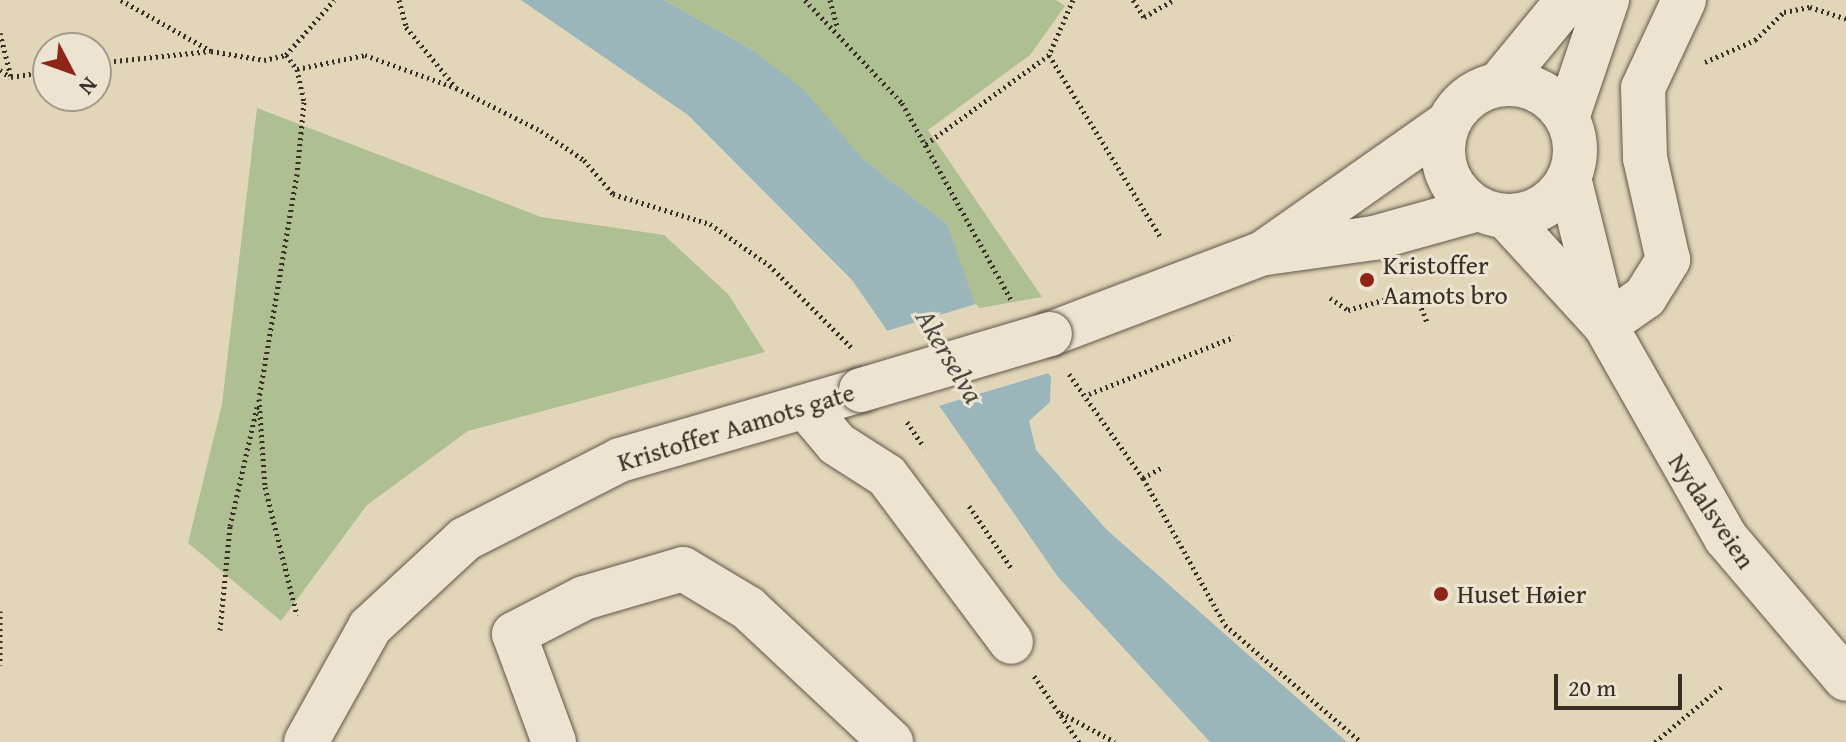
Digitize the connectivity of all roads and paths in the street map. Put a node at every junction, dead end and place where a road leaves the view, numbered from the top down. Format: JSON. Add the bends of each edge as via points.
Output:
{"nodes":[{"id":1,"x":121,"y":0,"type":"edge"},
{"id":2,"x":334,"y":0,"type":"edge"},
{"id":3,"x":399,"y":0,"type":"edge"},
{"id":4,"x":805,"y":0,"type":"edge"},
{"id":5,"x":830,"y":0,"type":"edge"},
{"id":6,"x":1073,"y":0,"type":"edge"},
{"id":7,"x":1133,"y":0,"type":"edge"},
{"id":8,"x":1173,"y":0,"type":"edge"},
{"id":9,"x":1568,"y":0,"type":"edge"},
{"id":10,"x":1607,"y":0,"type":"edge"},
{"id":11,"x":1684,"y":0,"type":"edge"},
{"id":12,"x":1846,"y":19,"type":"edge"},
{"id":13,"x":839,"y":30,"type":"junction"},
{"id":14,"x":0,"y":33,"type":"edge"},
{"id":15,"x":211,"y":51,"type":"junction"},
{"id":16,"x":286,"y":55,"type":"junction"},
{"id":17,"x":1049,"y":55,"type":"junction"},
{"id":18,"x":1652,"y":60,"type":"junction"},
{"id":19,"x":112,"y":61,"type":"edge"},
{"id":20,"x":297,"y":69,"type":"junction"},
{"id":21,"x":0,"y":70,"type":"edge"},
{"id":22,"x":32,"y":74,"type":"edge"},
{"id":23,"x":11,"y":77,"type":"junction"},
{"id":24,"x":1499,"y":84,"type":"junction"},
{"id":25,"x":456,"y":88,"type":"junction"},
{"id":26,"x":1567,"y":118,"type":"junction"},
{"id":27,"x":1448,"y":123,"type":"junction"},
{"id":28,"x":926,"y":144,"type":"junction"},
{"id":29,"x":1569,"y":178,"type":"junction"},
{"id":30,"x":1492,"y":213,"type":"junction"},
{"id":31,"x":1160,"y":236,"type":"dead end"},
{"id":32,"x":1263,"y":253,"type":"junction"},
{"id":33,"x":1330,"y":298,"type":"dead end"},
{"id":34,"x":1427,"y":322,"type":"dead end"},
{"id":35,"x":1605,"y":325,"type":"junction"},
{"id":36,"x":1043,"y":336,"type":"junction"},
{"id":37,"x":1234,"y":337,"type":"dead end"},
{"id":38,"x":860,"y":374,"type":"junction"},
{"id":39,"x":1089,"y":394,"type":"junction"},
{"id":40,"x":259,"y":399,"type":"junction"},
{"id":41,"x":806,"y":407,"type":"junction"},
{"id":42,"x":904,"y":418,"type":"dead end"},
{"id":43,"x":929,"y":454,"type":"dead end"},
{"id":44,"x":1161,"y":468,"type":"dead end"},
{"id":45,"x":1143,"y":478,"type":"junction"},
{"id":46,"x":965,"y":501,"type":"dead end"},
{"id":47,"x":1012,"y":574,"type":"dead end"},
{"id":48,"x":0,"y":611,"type":"edge"},
{"id":49,"x":297,"y":615,"type":"dead end"},
{"id":50,"x":220,"y":630,"type":"dead end"},
{"id":51,"x":1011,"y":642,"type":"joint"},
{"id":52,"x":0,"y":665,"type":"edge"},
{"id":53,"x":1846,"y":679,"type":"edge"},
{"id":54,"x":1721,"y":687,"type":"dead end"},
{"id":55,"x":1060,"y":713,"type":"junction"},
{"id":56,"x":306,"y":742,"type":"edge"},
{"id":57,"x":554,"y":742,"type":"edge"},
{"id":58,"x":891,"y":742,"type":"edge"},
{"id":59,"x":1079,"y":742,"type":"edge"},
{"id":60,"x":1115,"y":742,"type":"edge"},
{"id":61,"x":1361,"y":742,"type":"edge"},
{"id":62,"x":1655,"y":742,"type":"edge"}],
"edges":[{"from":1,"to":15,"type":"path"},
{"from":2,"to":16,"type":"path"},
{"from":3,"to":25,"type":"path","via":[[406,27]]},
{"from":4,"to":13,"type":"path"},
{"from":5,"to":13,"type":"path"},
{"from":6,"to":17,"type":"path"},
{"from":7,"to":8,"type":"path","via":[[1144,17]]},
{"from":9,"to":24,"type":"street"},
{"from":10,"to":26,"type":"street"},
{"from":11,"to":18,"type":"street"},
{"from":12,"to":18,"type":"path","via":[[1833,11],[1797,9],[1733,52],[1700,63]]},
{"from":13,"to":28,"type":"path","via":[[902,103]]},
{"from":14,"to":23,"type":"path"},
{"from":15,"to":16,"type":"path","via":[[264,60]]},
{"from":15,"to":19,"type":"path"},
{"from":16,"to":20,"type":"path"},
{"from":17,"to":28,"type":"path"},
{"from":17,"to":31,"type":"path"},
{"from":18,"to":35,"type":"street","via":[[1641,123],[1668,260],[1645,297]]},
{"from":20,"to":25,"type":"path","via":[[365,55]]},
{"from":20,"to":40,"type":"path","via":[[304,102],[297,174]]},
{"from":21,"to":23,"type":"path"},
{"from":22,"to":23,"type":"path"},
{"from":24,"to":26,"type":"street","via":[[1538,90]]},
{"from":24,"to":27,"type":"street","via":[[1469,97]]},
{"from":25,"to":38,"type":"path","via":[[584,160],[613,194],[710,224],[769,265]]},
{"from":26,"to":29,"type":"street","via":[[1576,148]]},
{"from":27,"to":30,"type":"street","via":[[1446,172]]},
{"from":27,"to":32,"type":"street","name":"Kristoffer Aamots gate"},
{"from":28,"to":36,"type":"path"},
{"from":29,"to":30,"type":"street","via":[[1543,207]]},
{"from":29,"to":35,"type":"street","name":"Nydalsveien"},
{"from":30,"to":32,"type":"street","name":"Kristoffer Aamots gate","via":[[1374,238]]},
{"from":30,"to":35,"type":"street","name":"Nydalsveien"},
{"from":32,"to":36,"type":"street","name":"Kristoffer Aamots gate"},
{"from":33,"to":34,"type":"path","via":[[1348,310],[1415,291]]},
{"from":35,"to":53,"type":"street","name":"Nydalsveien","via":[[1726,538]]},
{"from":36,"to":38,"type":"street","name":"Kristoffer Aamots gate","bridge":true},
{"from":36,"to":39,"type":"path"},
{"from":37,"to":39,"type":"path"},
{"from":38,"to":41,"type":"street","name":"Kristoffer Aamots gate"},
{"from":39,"to":45,"type":"path"},
{"from":40,"to":49,"type":"path","via":[[265,487]]},
{"from":40,"to":50,"type":"path","via":[[230,526]]},
{"from":41,"to":51,"type":"street","via":[[837,444],[887,476]]},
{"from":41,"to":56,"type":"street","name":"Kristoffer Aamots gate","via":[[620,460],[465,539],[370,627]]},
{"from":42,"to":43,"type":"path"},
{"from":44,"to":45,"type":"path"},
{"from":45,"to":61,"type":"path","via":[[1225,625]]},
{"from":46,"to":47,"type":"path","via":[[1012,560]]},
{"from":48,"to":52,"type":"path"},
{"from":51,"to":55,"type":"path"},
{"from":54,"to":62,"type":"path"},
{"from":55,"to":59,"type":"path"},
{"from":55,"to":60,"type":"path"},
{"from":57,"to":58,"type":"street","via":[[514,634],[584,598],[683,569],[748,608]]}]}
